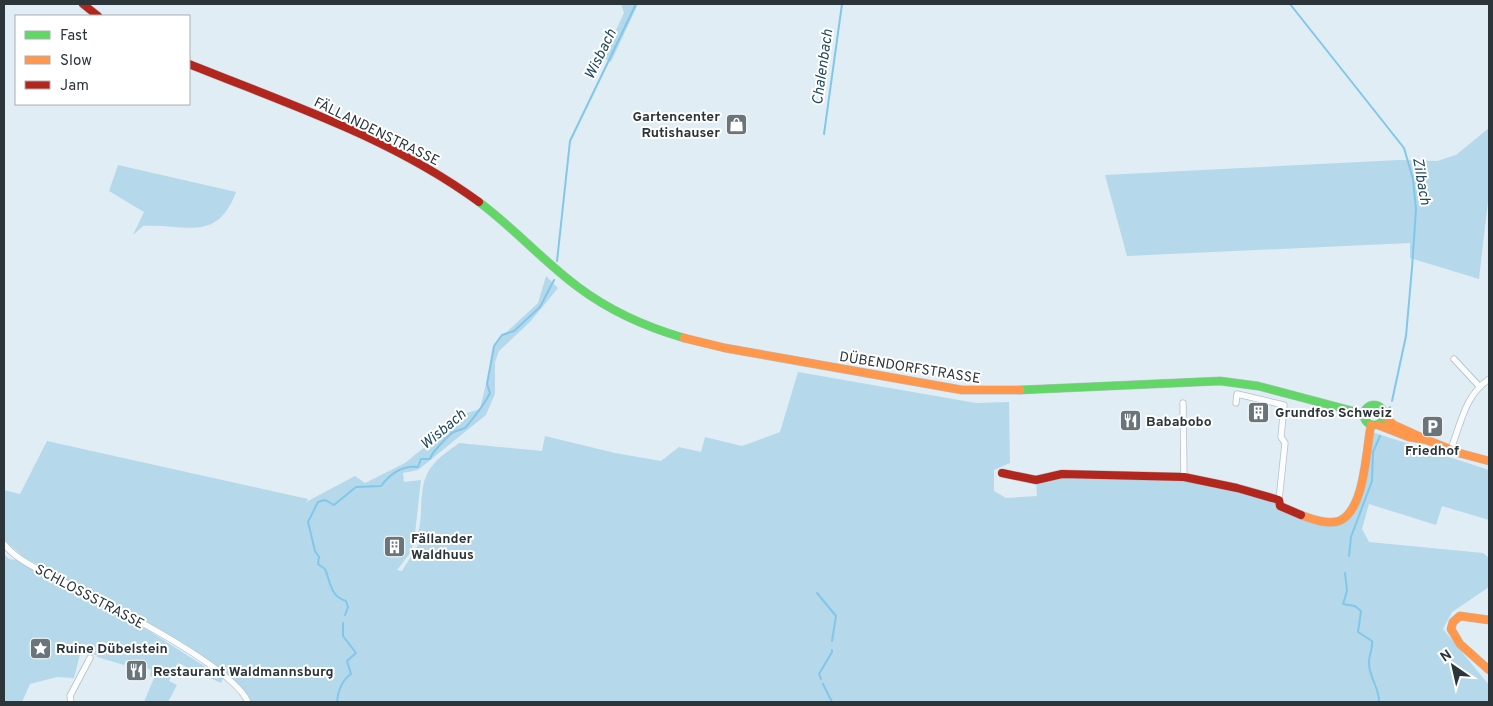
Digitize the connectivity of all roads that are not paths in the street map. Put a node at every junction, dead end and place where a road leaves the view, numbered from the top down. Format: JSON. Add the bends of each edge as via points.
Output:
{"nodes":[{"id":1,"x":83,"y":4,"type":"edge"},
{"id":2,"x":97,"y":15,"type":"edge"},
{"id":3,"x":190,"y":64,"type":"edge"},
{"id":4,"x":559,"y":272,"type":"joint"},
{"id":5,"x":1454,"y":359,"type":"dead end"},
{"id":6,"x":1489,"y":379,"type":"edge"},
{"id":7,"x":1479,"y":386,"type":"junction"},
{"id":8,"x":1183,"y":403,"type":"dead end"},
{"id":9,"x":1236,"y":403,"type":"dead end"},
{"id":10,"x":1364,"y":414,"type":"junction"},
{"id":11,"x":1384,"y":416,"type":"junction"},
{"id":12,"x":1375,"y":425,"type":"junction"},
{"id":13,"x":1427,"y":440,"type":"junction"},
{"id":14,"x":1449,"y":446,"type":"junction"},
{"id":15,"x":1485,"y":460,"type":"edge"},
{"id":16,"x":1002,"y":473,"type":"dead end"},
{"id":17,"x":1184,"y":477,"type":"junction"},
{"id":18,"x":1279,"y":500,"type":"junction"},
{"id":19,"x":4,"y":544,"type":"edge"},
{"id":20,"x":1489,"y":620,"type":"edge"},
{"id":21,"x":90,"y":658,"type":"dead end"},
{"id":22,"x":1489,"y":670,"type":"edge"},
{"id":23,"x":71,"y":702,"type":"edge"},
{"id":24,"x":248,"y":702,"type":"edge"}],
"edges":[{"from":1,"to":2,"type":"main road"},
{"from":3,"to":4,"type":"main road","name":"FÄLLANDENSTRASSE","via":[[329,119],[425,166],[467,193]]},
{"from":4,"to":10,"type":"main road","name":"DÜBENDORFSTRASSE","via":[[619,313],[674,336],[720,349],[962,390],[998,392],[1206,381],[1245,383],[1287,392],[1345,412]]},
{"from":5,"to":7,"type":"street"},
{"from":6,"to":7,"type":"street"},
{"from":7,"to":14,"type":"street","via":[[1466,406]]},
{"from":8,"to":17,"type":"street"},
{"from":9,"to":18,"type":"street","via":[[1237,394],[1284,405],[1281,437],[1285,443]]},
{"from":10,"to":11,"type":"main road","name":"DÜBENDORFSTRASSE","via":[[1368,407],[1375,405],[1382,409]]},
{"from":10,"to":12,"type":"main road","via":[[1366,421]]},
{"from":11,"to":12,"type":"main road"},
{"from":11,"to":13,"type":"main road","name":"DÜBENDORFSTRASSE","via":[[1393,425]]},
{"from":12,"to":13,"type":"main road","name":"DÜBENDORFSTRASSE","via":[[1409,438]]},
{"from":12,"to":18,"type":"main road","via":[[1358,499],[1346,518],[1335,523],[1324,522],[1285,509]]},
{"from":13,"to":14,"type":"main road","name":"DÜBENDORFSTRASSE"},
{"from":14,"to":15,"type":"main road","name":"DÜBENDORFSTRASSE"},
{"from":16,"to":17,"type":"main road","via":[[1036,480],[1062,474]]},
{"from":17,"to":18,"type":"main road"},
{"from":19,"to":24,"type":"street","name":"SCHLOSSSTRASSE","via":[[20,558],[209,664],[238,686]]},
{"from":20,"to":22,"type":"main road","via":[[1460,616],[1454,620],[1450,630],[1456,641]]},
{"from":21,"to":23,"type":"street","via":[[70,696]]}]}
